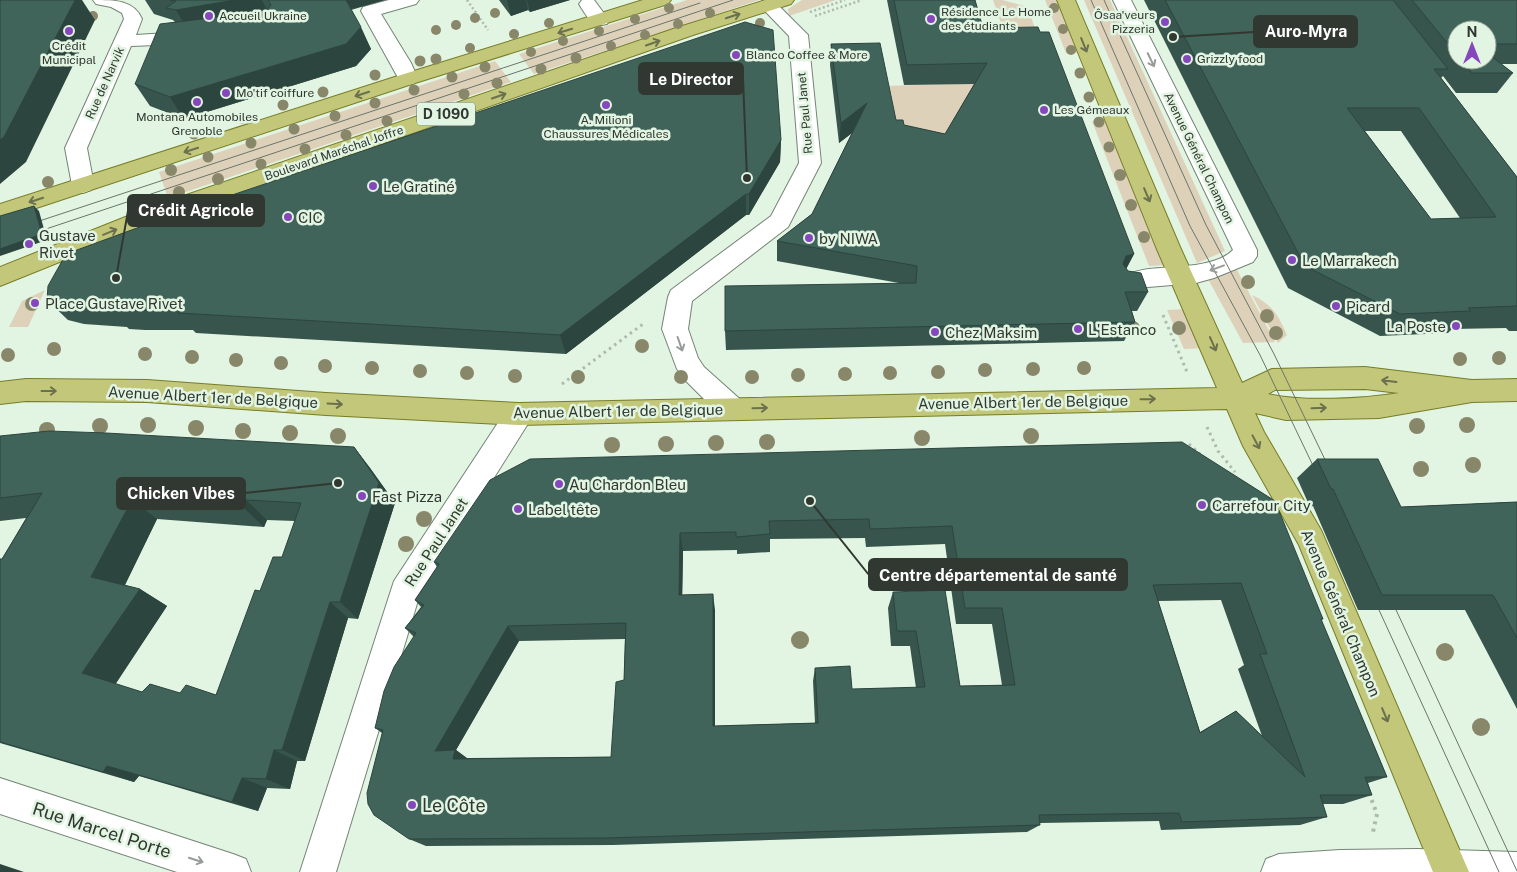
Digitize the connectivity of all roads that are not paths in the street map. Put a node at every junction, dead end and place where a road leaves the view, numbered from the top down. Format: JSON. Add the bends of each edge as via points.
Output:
{"nodes":[{"id":1,"x":102,"y":0,"type":"edge"},
{"id":2,"x":410,"y":0,"type":"edge"},
{"id":3,"x":662,"y":0,"type":"edge"},
{"id":4,"x":1066,"y":0,"type":"edge"},
{"id":5,"x":1122,"y":0,"type":"edge"},
{"id":6,"x":588,"y":4,"type":"dead end"},
{"id":7,"x":779,"y":9,"type":"edge"},
{"id":8,"x":600,"y":20,"type":"junction"},
{"id":9,"x":183,"y":38,"type":"edge"},
{"id":10,"x":124,"y":41,"type":"junction"},
{"id":11,"x":405,"y":71,"type":"junction"},
{"id":12,"x":83,"y":185,"type":"junction"},
{"id":13,"x":0,"y":212,"type":"edge"},
{"id":14,"x":1182,"y":276,"type":"junction"},
{"id":15,"x":0,"y":277,"type":"edge"},
{"id":16,"x":1127,"y":283,"type":"edge"},
{"id":17,"x":1517,"y":390,"type":"edge"},
{"id":18,"x":0,"y":393,"type":"edge"},
{"id":19,"x":1236,"y":398,"type":"junction"},
{"id":20,"x":732,"y":409,"type":"junction"},
{"id":21,"x":519,"y":414,"type":"junction"},
{"id":22,"x":0,"y":796,"type":"edge"},
{"id":23,"x":1517,"y":870,"type":"edge"},
{"id":24,"x":1451,"y":871,"type":"edge"},
{"id":25,"x":233,"y":872,"type":"edge"},
{"id":26,"x":318,"y":872,"type":"edge"},
{"id":27,"x":1278,"y":872,"type":"edge"}],
"edges":[{"from":1,"to":10,"type":"street","name":"Rue de Narvik","via":[[137,6]]},
{"from":2,"to":11,"type":"street","via":[[368,8]]},
{"from":3,"to":8,"type":"main road"},
{"from":4,"to":14,"type":"main road","name":"Avenue Général Champon","one_way":true},
{"from":5,"to":14,"type":"street","name":"Avenue Général Champon","one_way":true,"via":[[1245,250],[1245,256],[1240,260],[1214,270]]},
{"from":6,"to":8,"type":"street"},
{"from":15,"to":7,"type":"main road","name":"Boulevard Maréchal Joffre","number":"D 1090","one_way":true,"via":[[144,218],[686,31]]},
{"from":7,"to":20,"type":"street","name":"Rue Paul Janet","one_way":true,"via":[[798,35],[810,163],[780,221],[680,297],[675,328],[686,362]]},
{"from":8,"to":11,"type":"main road","one_way":true},
{"from":9,"to":10,"type":"street"},
{"from":10,"to":12,"type":"street","name":"Rue de Narvik","via":[[76,148]]},
{"from":11,"to":12,"type":"main road","one_way":true},
{"from":12,"to":13,"type":"main road","one_way":true},
{"from":14,"to":16,"type":"street","name":"Avenue Général Champon"},
{"from":14,"to":19,"type":"main road","name":"Avenue Général Champon","one_way":true},
{"from":17,"to":19,"type":"main road","name":"Avenue Albert 1er de Belgique","via":[[1472,391],[1379,407],[1286,409]]},
{"from":18,"to":21,"type":"main road","name":"Avenue Albert 1er de Belgique","one_way":true,"via":[[26,390],[147,391]]},
{"from":20,"to":19,"type":"main road","name":"Avenue Albert 1er de Belgique","one_way":true},
{"from":19,"to":24,"type":"main road","name":"Avenue Général Champon","one_way":true,"via":[[1253,438],[1311,539]]},
{"from":20,"to":21,"type":"main road","name":"Avenue Albert 1er de Belgique"},
{"from":21,"to":26,"type":"street","name":"Rue Paul Janet","via":[[405,591]]},
{"from":22,"to":25,"type":"street","name":"Rue Marcel Porte","one_way":true},
{"from":23,"to":24,"type":"street"},
{"from":24,"to":27,"type":"street","via":[[1340,868]]}]}
